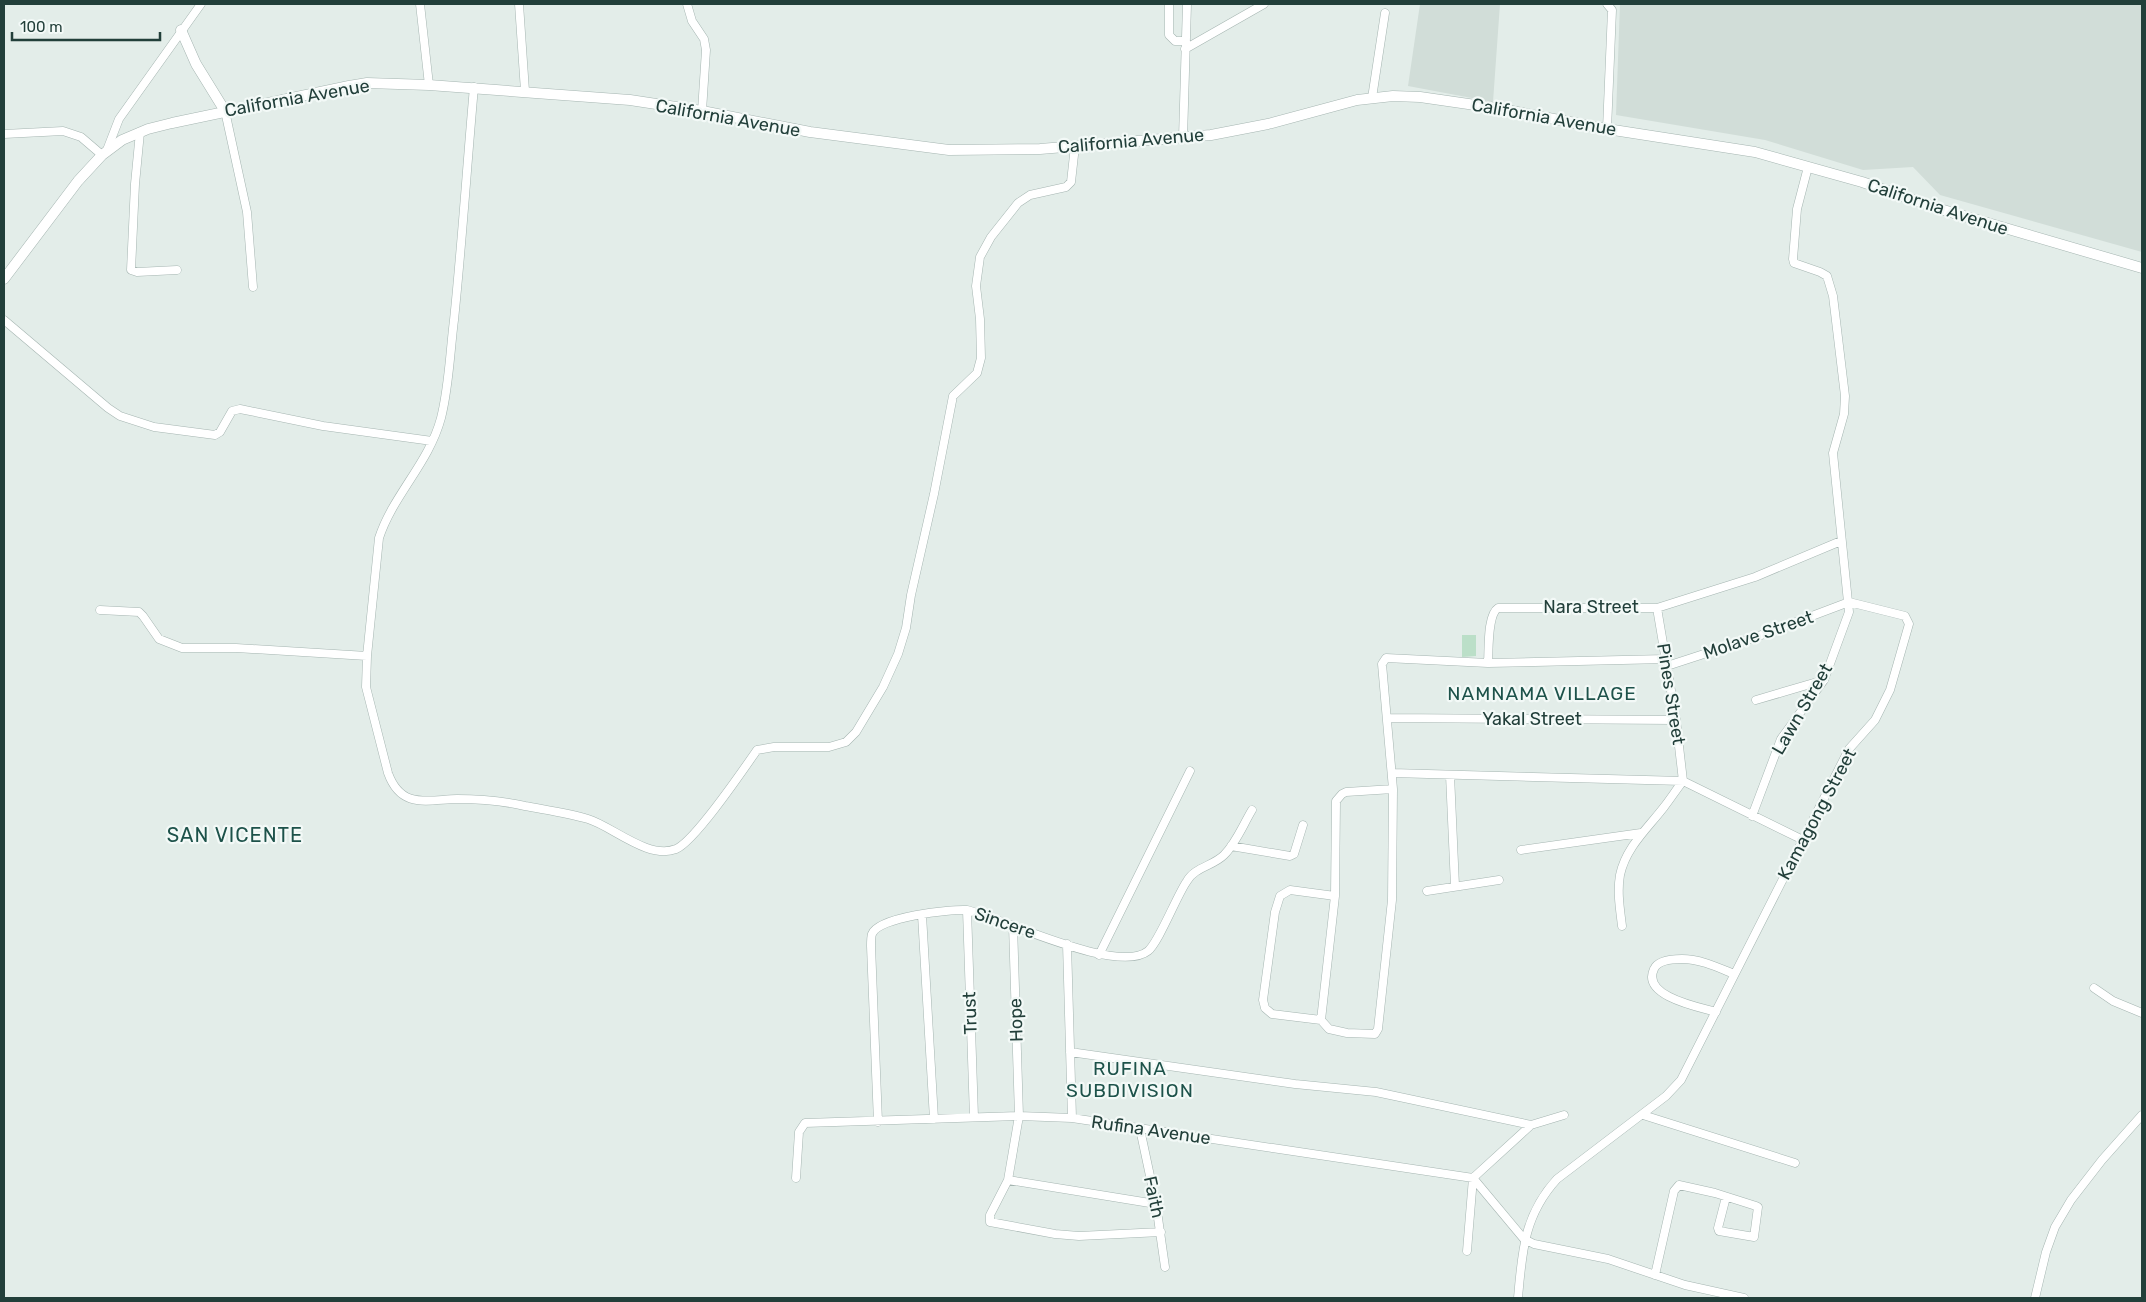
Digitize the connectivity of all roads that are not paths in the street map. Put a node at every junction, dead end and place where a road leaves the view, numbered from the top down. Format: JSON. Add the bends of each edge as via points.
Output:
{"nodes":[{"id":1,"x":201,"y":4,"type":"edge"},
{"id":2,"x":420,"y":4,"type":"edge"},
{"id":3,"x":519,"y":4,"type":"edge"},
{"id":4,"x":687,"y":4,"type":"edge"},
{"id":5,"x":1169,"y":4,"type":"edge"},
{"id":6,"x":1187,"y":4,"type":"edge"},
{"id":7,"x":1264,"y":4,"type":"edge"},
{"id":8,"x":1607,"y":4,"type":"edge"},
{"id":9,"x":1385,"y":13,"type":"dead end"},
{"id":10,"x":181,"y":30,"type":"junction"},
{"id":11,"x":1185,"y":45,"type":"junction"},
{"id":12,"x":429,"y":85,"type":"junction"},
{"id":13,"x":474,"y":87,"type":"junction"},
{"id":14,"x":525,"y":91,"type":"junction"},
{"id":15,"x":1372,"y":98,"type":"junction"},
{"id":16,"x":225,"y":111,"type":"junction"},
{"id":17,"x":702,"y":111,"type":"junction"},
{"id":18,"x":1606,"y":129,"type":"junction"},
{"id":19,"x":140,"y":132,"type":"junction"},
{"id":20,"x":4,"y":134,"type":"edge"},
{"id":21,"x":1183,"y":138,"type":"junction"},
{"id":22,"x":1076,"y":146,"type":"junction"},
{"id":23,"x":105,"y":152,"type":"junction"},
{"id":24,"x":1808,"y":167,"type":"junction"},
{"id":25,"x":2142,"y":268,"type":"edge"},
{"id":26,"x":177,"y":270,"type":"dead end"},
{"id":27,"x":4,"y":279,"type":"edge"},
{"id":28,"x":252,"y":287,"type":"dead end"},
{"id":29,"x":4,"y":320,"type":"edge"},
{"id":30,"x":432,"y":441,"type":"junction"},
{"id":31,"x":1841,"y":541,"type":"junction"},
{"id":32,"x":1849,"y":602,"type":"junction"},
{"id":33,"x":1657,"y":608,"type":"junction"},
{"id":34,"x":100,"y":610,"type":"dead end"},
{"id":35,"x":367,"y":656,"type":"junction"},
{"id":36,"x":1488,"y":663,"type":"junction"},
{"id":37,"x":1666,"y":663,"type":"junction"},
{"id":38,"x":1824,"y":680,"type":"junction"},
{"id":39,"x":1756,"y":700,"type":"dead end"},
{"id":40,"x":1388,"y":718,"type":"junction"},
{"id":41,"x":1676,"y":720,"type":"junction"},
{"id":42,"x":1190,"y":771,"type":"dead end"},
{"id":43,"x":1392,"y":773,"type":"junction"},
{"id":44,"x":1450,"y":775,"type":"junction"},
{"id":45,"x":1682,"y":781,"type":"junction"},
{"id":46,"x":1393,"y":789,"type":"junction"},
{"id":47,"x":1252,"y":810,"type":"dead end"},
{"id":48,"x":1752,"y":816,"type":"junction"},
{"id":49,"x":1303,"y":825,"type":"dead end"},
{"id":50,"x":1641,"y":833,"type":"junction"},
{"id":51,"x":1803,"y":840,"type":"junction"},
{"id":52,"x":1232,"y":846,"type":"junction"},
{"id":53,"x":1521,"y":850,"type":"dead end"},
{"id":54,"x":1499,"y":880,"type":"dead end"},
{"id":55,"x":1455,"y":886,"type":"junction"},
{"id":56,"x":1427,"y":891,"type":"dead end"},
{"id":57,"x":1334,"y":896,"type":"junction"},
{"id":58,"x":967,"y":910,"type":"junction"},
{"id":59,"x":922,"y":915,"type":"junction"},
{"id":60,"x":1012,"y":925,"type":"junction"},
{"id":61,"x":1622,"y":926,"type":"dead end"},
{"id":62,"x":1067,"y":944,"type":"junction"},
{"id":63,"x":1099,"y":955,"type":"junction"},
{"id":64,"x":1734,"y":974,"type":"junction"},
{"id":65,"x":2094,"y":988,"type":"dead end"},
{"id":66,"x":1716,"y":1012,"type":"junction"},
{"id":67,"x":2142,"y":1013,"type":"edge"},
{"id":68,"x":1322,"y":1020,"type":"junction"},
{"id":69,"x":1070,"y":1052,"type":"junction"},
{"id":70,"x":2142,"y":1114,"type":"edge"},
{"id":71,"x":1564,"y":1115,"type":"dead end"},
{"id":72,"x":1643,"y":1115,"type":"junction"},
{"id":73,"x":1019,"y":1116,"type":"junction"},
{"id":74,"x":974,"y":1117,"type":"junction"},
{"id":75,"x":1072,"y":1118,"type":"junction"},
{"id":76,"x":934,"y":1119,"type":"junction"},
{"id":77,"x":878,"y":1122,"type":"junction"},
{"id":78,"x":1531,"y":1125,"type":"junction"},
{"id":79,"x":1140,"y":1128,"type":"junction"},
{"id":80,"x":1795,"y":1163,"type":"dead end"},
{"id":81,"x":796,"y":1178,"type":"dead end"},
{"id":82,"x":1473,"y":1178,"type":"junction"},
{"id":83,"x":1008,"y":1180,"type":"junction"},
{"id":84,"x":1726,"y":1197,"type":"junction"},
{"id":85,"x":1156,"y":1204,"type":"junction"},
{"id":86,"x":1161,"y":1232,"type":"junction"},
{"id":87,"x":1524,"y":1239,"type":"junction"},
{"id":88,"x":1467,"y":1251,"type":"dead end"},
{"id":89,"x":1165,"y":1266,"type":"dead end"},
{"id":90,"x":1655,"y":1275,"type":"junction"},
{"id":91,"x":1518,"y":1298,"type":"edge"},
{"id":92,"x":1744,"y":1298,"type":"edge"},
{"id":93,"x":2035,"y":1298,"type":"edge"}],
"edges":[{"from":1,"to":10,"type":"street"},
{"from":2,"to":12,"type":"street"},
{"from":3,"to":14,"type":"street"},
{"from":4,"to":17,"type":"street","via":[[706,50]]},
{"from":5,"to":11,"type":"street","via":[[1169,35]]},
{"from":6,"to":11,"type":"street"},
{"from":7,"to":11,"type":"street"},
{"from":8,"to":18,"type":"street","via":[[1612,10]]},
{"from":9,"to":15,"type":"street"},
{"from":10,"to":16,"type":"street","via":[[196,64]]},
{"from":10,"to":23,"type":"street","via":[[119,119]]},
{"from":11,"to":21,"type":"street"},
{"from":12,"to":13,"type":"street","name":"California Avenue"},
{"from":12,"to":16,"type":"street","name":"California Avenue","via":[[367,83]]},
{"from":13,"to":14,"type":"street","name":"California Avenue"},
{"from":13,"to":30,"type":"street","via":[[446,388],[441,418]]},
{"from":14,"to":17,"type":"street","name":"California Avenue","via":[[630,100]]},
{"from":15,"to":18,"type":"street","name":"California Avenue","via":[[1441,99]]},
{"from":15,"to":21,"type":"street","name":"California Avenue","via":[[1239,130]]},
{"from":16,"to":19,"type":"street","name":"California Avenue"},
{"from":16,"to":28,"type":"street","via":[[247,212]]},
{"from":17,"to":22,"type":"street","name":"California Avenue","via":[[810,132],[948,150]]},
{"from":18,"to":24,"type":"street","name":"California Avenue","via":[[1755,152]]},
{"from":19,"to":23,"type":"street","name":"California Avenue"},
{"from":19,"to":26,"type":"street","via":[[132,270]]},
{"from":20,"to":23,"type":"street","via":[[63,132],[81,137]]},
{"from":21,"to":22,"type":"street","name":"California Avenue"},
{"from":22,"to":35,"type":"street","via":[[1072,182],[1066,187],[1030,195],[1018,203],[991,237],[980,257],[976,286],[981,358],[976,373],[953,396],[898,654],[878,695],[856,732],[846,742],[829,747],[757,750],[714,809],[688,838],[676,849],[650,849],[590,819],[503,801],[457,799],[423,802],[406,797],[392,783],[388,773],[366,687]]},
{"from":23,"to":27,"type":"street","name":"California Avenue","via":[[78,181]]},
{"from":24,"to":25,"type":"street","name":"California Avenue"},
{"from":24,"to":31,"type":"street","via":[[1793,234],[1794,263],[1826,276],[1833,296],[1845,396],[1844,414],[1833,453]]},
{"from":29,"to":30,"type":"street","via":[[108,408],[154,427],[215,435],[232,411],[240,409],[323,426]]},
{"from":30,"to":35,"type":"street","via":[[381,531]]},
{"from":31,"to":32,"type":"street"},
{"from":31,"to":33,"type":"street","name":"Nara Street","via":[[1755,577]]},
{"from":32,"to":37,"type":"street","name":"Molave Street","via":[[1756,637]]},
{"from":32,"to":38,"type":"street","name":"Lawn Street","via":[[1846,622]]},
{"from":32,"to":51,"type":"street","name":"Kamagong Street","via":[[1905,616],[1909,624],[1890,690],[1875,720],[1849,749]]},
{"from":33,"to":36,"type":"street","name":"Nara Street","via":[[1498,608],[1491,618]]},
{"from":33,"to":37,"type":"street","name":"Pines Street"},
{"from":34,"to":35,"type":"street","via":[[138,612],[159,639],[182,648]]},
{"from":36,"to":37,"type":"street","name":"Molave Street"},
{"from":36,"to":40,"type":"street","via":[[1386,658],[1382,664]]},
{"from":37,"to":41,"type":"street","name":"Pines Street"},
{"from":38,"to":39,"type":"street"},
{"from":38,"to":48,"type":"street","name":"Lawn Street","via":[[1781,739]]},
{"from":40,"to":41,"type":"street","name":"Yakal Street"},
{"from":40,"to":43,"type":"street"},
{"from":41,"to":45,"type":"street","name":"Pines Street"},
{"from":42,"to":63,"type":"street"},
{"from":43,"to":44,"type":"street"},
{"from":43,"to":46,"type":"street"},
{"from":44,"to":45,"type":"street"},
{"from":44,"to":55,"type":"street"},
{"from":45,"to":48,"type":"street"},
{"from":45,"to":50,"type":"street"},
{"from":46,"to":57,"type":"street","via":[[1346,792],[1336,802]]},
{"from":46,"to":68,"type":"street","via":[[1392,900],[1378,1030],[1375,1034],[1347,1033],[1329,1029]]},
{"from":47,"to":52,"type":"street","name":"Sincere"},
{"from":48,"to":51,"type":"street"},
{"from":49,"to":52,"type":"street","via":[[1294,854],[1290,856]]},
{"from":50,"to":53,"type":"street"},
{"from":50,"to":61,"type":"street","via":[[1627,855],[1621,873],[1618,902]]},
{"from":51,"to":64,"type":"street","name":"Kamagong Street"},
{"from":52,"to":63,"type":"street","name":"Sincere","via":[[1223,856],[1190,875],[1148,951],[1140,956]]},
{"from":54,"to":55,"type":"street"},
{"from":55,"to":56,"type":"street"},
{"from":57,"to":68,"type":"street"},
{"from":57,"to":68,"type":"street","via":[[1290,890],[1280,896],[1263,1000],[1264,1008],[1272,1014]]},
{"from":58,"to":59,"type":"street","name":"Sincere"},
{"from":58,"to":60,"type":"street","name":"Sincere"},
{"from":58,"to":74,"type":"street","name":"Trust"},
{"from":59,"to":76,"type":"street"},
{"from":59,"to":77,"type":"street","name":"Sincere","via":[[885,923],[872,934]]},
{"from":60,"to":62,"type":"street","name":"Sincere"},
{"from":60,"to":73,"type":"street","name":"Hope"},
{"from":62,"to":63,"type":"street","name":"Sincere"},
{"from":62,"to":69,"type":"street"},
{"from":64,"to":66,"type":"street","name":"Kamagong Street"},
{"from":64,"to":66,"type":"street","via":[[1701,962],[1681,959],[1657,964],[1654,969],[1652,982],[1666,995]]},
{"from":65,"to":67,"type":"street","via":[[2120,1005]]},
{"from":66,"to":72,"type":"street","name":"Kamagong Street","via":[[1681,1080]]},
{"from":69,"to":75,"type":"street"},
{"from":69,"to":78,"type":"street","via":[[1295,1084],[1376,1092]]},
{"from":70,"to":93,"type":"street","via":[[2071,1200],[2055,1227]]},
{"from":71,"to":78,"type":"street"},
{"from":72,"to":80,"type":"street"},
{"from":72,"to":87,"type":"street","name":"Kamagong Street","via":[[1558,1179],[1537,1207]]},
{"from":73,"to":74,"type":"street","name":"Rufina Avenue"},
{"from":73,"to":75,"type":"street","name":"Rufina Avenue"},
{"from":73,"to":83,"type":"street","name":"Hope"},
{"from":74,"to":76,"type":"street","name":"Rufina Avenue"},
{"from":75,"to":79,"type":"street","name":"Rufina Avenue"},
{"from":76,"to":77,"type":"street","name":"Rufina Avenue"},
{"from":77,"to":81,"type":"street","name":"Rufina Avenue","via":[[805,1124],[799,1132]]},
{"from":78,"to":82,"type":"street"},
{"from":79,"to":82,"type":"street","name":"Rufina Avenue"},
{"from":79,"to":85,"type":"street","name":"Faith"},
{"from":82,"to":87,"type":"street"},
{"from":82,"to":88,"type":"street"},
{"from":83,"to":85,"type":"street"},
{"from":83,"to":86,"type":"street","name":"Hope","via":[[990,1215],[990,1222],[1079,1236]]},
{"from":84,"to":84,"type":"street","via":[[1759,1208],[1754,1237],[1719,1231]]},
{"from":84,"to":90,"type":"street","via":[[1679,1185],[1676,1188]]},
{"from":85,"to":86,"type":"street","name":"Faith"},
{"from":86,"to":89,"type":"street","name":"Faith"},
{"from":87,"to":90,"type":"street"},
{"from":87,"to":91,"type":"street","name":"Kamagong Street"},
{"from":90,"to":92,"type":"street"}]}
